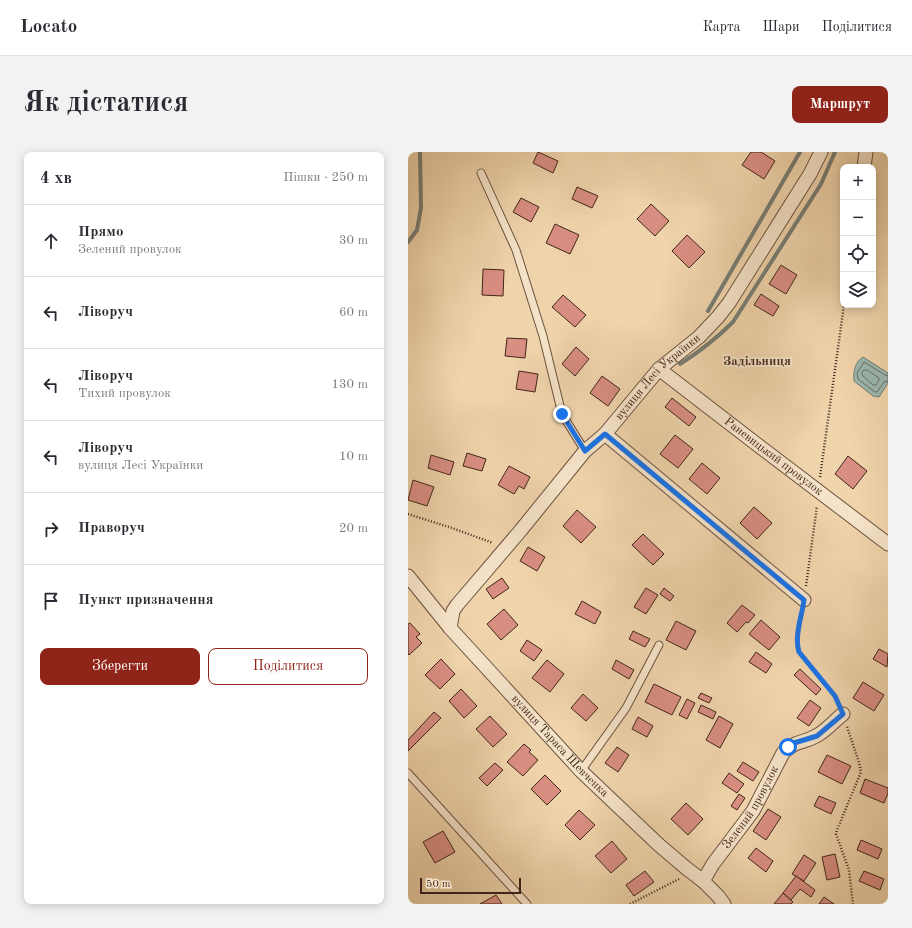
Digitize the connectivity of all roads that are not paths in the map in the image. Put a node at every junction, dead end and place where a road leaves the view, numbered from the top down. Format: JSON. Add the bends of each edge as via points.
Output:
{"nodes":[{"id":1,"x":821,"y":152,"type":"edge"},
{"id":2,"x":866,"y":152,"type":"edge"},
{"id":3,"x":864,"y":164,"type":"edge"},
{"id":4,"x":481,"y":173,"type":"dead end"},
{"id":5,"x":659,"y":369,"type":"junction"},
{"id":6,"x":605,"y":434,"type":"junction"},
{"id":7,"x":585,"y":451,"type":"junction"},
{"id":8,"x":888,"y":544,"type":"edge"},
{"id":9,"x":408,"y":576,"type":"edge"},
{"id":10,"x":804,"y":600,"type":"road end"},
{"id":11,"x":450,"y":628,"type":"junction"},
{"id":12,"x":658,"y":645,"type":"dead end"},
{"id":13,"x":843,"y":714,"type":"road end"},
{"id":14,"x":581,"y":771,"type":"junction"},
{"id":15,"x":408,"y":772,"type":"edge"},
{"id":16,"x":703,"y":881,"type":"junction"},
{"id":17,"x":527,"y":904,"type":"edge"},
{"id":18,"x":724,"y":904,"type":"edge"}],
"edges":[{"from":1,"to":5,"type":"street","name":"вулиця Лесі Українки","via":[[810,174],[729,303],[699,337]]},
{"from":2,"to":3,"type":"street"},
{"from":4,"to":7,"type":"lane","via":[[516,250],[543,336],[562,414]]},
{"from":5,"to":6,"type":"street","name":"вулиця Лесі Українки"},
{"from":5,"to":8,"type":"street","name":"Раневицький провулок"},
{"from":6,"to":7,"type":"street","name":"вулиця Лесі Українки"},
{"from":6,"to":10,"type":"street"},
{"from":7,"to":11,"type":"street","name":"вулиця Лесі Українки","via":[[457,605]]},
{"from":9,"to":11,"type":"street","name":"вулиця Тараса Шевченка"},
{"from":11,"to":14,"type":"street","name":"вулиця Тараса Шевченка"},
{"from":12,"to":14,"type":"lane","via":[[626,708]]},
{"from":13,"to":16,"type":"street","name":"Зелений провулок","via":[[817,736],[788,747],[753,811]]},
{"from":14,"to":16,"type":"street","name":"вулиця Тараса Шевченка","via":[[659,845]]},
{"from":15,"to":17,"type":"lane"},
{"from":16,"to":18,"type":"street","name":"вулиця Тараса Шевченка"}]}
